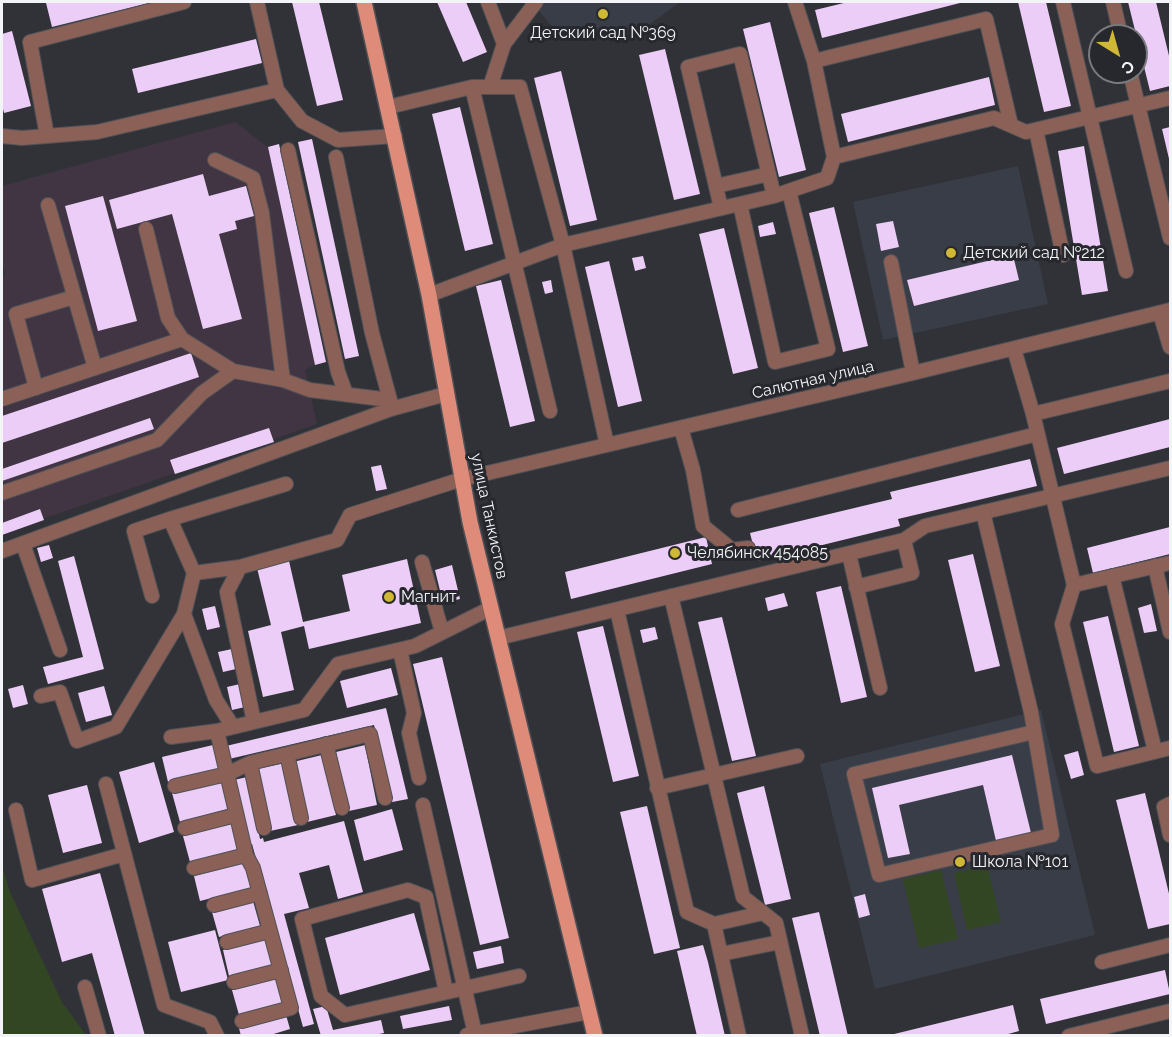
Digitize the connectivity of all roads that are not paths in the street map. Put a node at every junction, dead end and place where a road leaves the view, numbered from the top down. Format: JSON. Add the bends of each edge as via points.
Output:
{"nodes":[{"id":1,"x":184,"y":2,"type":"edge"},
{"id":2,"x":257,"y":2,"type":"edge"},
{"id":3,"x":364,"y":2,"type":"edge"},
{"id":4,"x":488,"y":2,"type":"edge"},
{"id":5,"x":536,"y":2,"type":"edge"},
{"id":6,"x":795,"y":2,"type":"edge"},
{"id":7,"x":1063,"y":2,"type":"edge"},
{"id":8,"x":1113,"y":2,"type":"edge"},
{"id":9,"x":1118,"y":24,"type":"edge"},
{"id":10,"x":504,"y":44,"type":"junction"},
{"id":11,"x":814,"y":61,"type":"junction"},
{"id":12,"x":1133,"y":84,"type":"edge"},
{"id":13,"x":472,"y":87,"type":"junction"},
{"id":14,"x":490,"y":87,"type":"junction"},
{"id":15,"x":277,"y":90,"type":"junction"},
{"id":16,"x":1170,"y":98,"type":"edge"},
{"id":17,"x":1138,"y":106,"type":"junction"},
{"id":18,"x":388,"y":107,"type":"junction"},
{"id":19,"x":1091,"y":117,"type":"junction"},
{"id":20,"x":1011,"y":125,"type":"junction"},
{"id":21,"x":1036,"y":129,"type":"junction"},
{"id":22,"x":2,"y":136,"type":"edge"},
{"id":23,"x":47,"y":136,"type":"junction"},
{"id":24,"x":395,"y":136,"type":"junction"},
{"id":25,"x":288,"y":150,"type":"dead end"},
{"id":26,"x":336,"y":157,"type":"dead end"},
{"id":27,"x":834,"y":157,"type":"junction"},
{"id":28,"x":215,"y":160,"type":"dead end"},
{"id":29,"x":769,"y":174,"type":"junction"},
{"id":30,"x":716,"y":186,"type":"junction"},
{"id":31,"x":789,"y":191,"type":"junction"},
{"id":32,"x":774,"y":196,"type":"junction"},
{"id":33,"x":740,"y":204,"type":"junction"},
{"id":34,"x":48,"y":205,"type":"dead end"},
{"id":35,"x":721,"y":208,"type":"junction"},
{"id":36,"x":146,"y":229,"type":"dead end"},
{"id":37,"x":1170,"y":238,"type":"edge"},
{"id":38,"x":562,"y":245,"type":"junction"},
{"id":39,"x":1063,"y":255,"type":"dead end"},
{"id":40,"x":891,"y":262,"type":"dead end"},
{"id":41,"x":514,"y":263,"type":"junction"},
{"id":42,"x":1126,"y":271,"type":"dead end"},
{"id":43,"x":429,"y":295,"type":"junction"},
{"id":44,"x":75,"y":297,"type":"junction"},
{"id":45,"x":1165,"y":312,"type":"edge"},
{"id":46,"x":182,"y":339,"type":"junction"},
{"id":47,"x":1170,"y":347,"type":"edge"},
{"id":48,"x":1014,"y":349,"type":"junction"},
{"id":49,"x":95,"y":368,"type":"junction"},
{"id":50,"x":233,"y":371,"type":"junction"},
{"id":51,"x":913,"y":373,"type":"junction"},
{"id":52,"x":283,"y":380,"type":"junction"},
{"id":53,"x":1170,"y":381,"type":"edge"},
{"id":54,"x":36,"y":388,"type":"junction"},
{"id":55,"x":346,"y":394,"type":"junction"},
{"id":56,"x":446,"y":394,"type":"junction"},
{"id":57,"x":2,"y":399,"type":"edge"},
{"id":58,"x":390,"y":404,"type":"junction"},
{"id":59,"x":550,"y":411,"type":"dead end"},
{"id":60,"x":1032,"y":414,"type":"junction"},
{"id":61,"x":681,"y":428,"type":"junction"},
{"id":62,"x":1037,"y":434,"type":"junction"},
{"id":63,"x":607,"y":445,"type":"junction"},
{"id":64,"x":1170,"y":468,"type":"edge"},
{"id":65,"x":462,"y":479,"type":"junction"},
{"id":66,"x":286,"y":484,"type":"dead end"},
{"id":67,"x":2,"y":493,"type":"edge"},
{"id":68,"x":1053,"y":495,"type":"junction"},
{"id":69,"x":738,"y":510,"type":"dead end"},
{"id":70,"x":983,"y":512,"type":"junction"},
{"id":71,"x":170,"y":519,"type":"junction"},
{"id":72,"x":904,"y":540,"type":"junction"},
{"id":73,"x":23,"y":544,"type":"junction"},
{"id":74,"x":748,"y":548,"type":"dead end"},
{"id":75,"x":2,"y":551,"type":"edge"},
{"id":76,"x":849,"y":554,"type":"junction"},
{"id":77,"x":422,"y":562,"type":"dead end"},
{"id":78,"x":1170,"y":563,"type":"edge"},
{"id":79,"x":1155,"y":566,"type":"junction"},
{"id":80,"x":240,"y":567,"type":"junction"},
{"id":81,"x":194,"y":573,"type":"junction"},
{"id":82,"x":1112,"y":576,"type":"junction"},
{"id":83,"x":1074,"y":585,"type":"junction"},
{"id":84,"x":856,"y":587,"type":"junction"},
{"id":85,"x":152,"y":596,"type":"dead end"},
{"id":86,"x":671,"y":596,"type":"junction"},
{"id":87,"x":491,"y":608,"type":"junction"},
{"id":88,"x":617,"y":610,"type":"junction"},
{"id":89,"x":184,"y":614,"type":"junction"},
{"id":90,"x":442,"y":632,"type":"junction"},
{"id":91,"x":1170,"y":632,"type":"edge"},
{"id":92,"x":498,"y":639,"type":"junction"},
{"id":93,"x":60,"y":650,"type":"dead end"},
{"id":94,"x":400,"y":650,"type":"junction"},
{"id":95,"x":880,"y":688,"type":"dead end"},
{"id":96,"x":41,"y":696,"type":"dead end"},
{"id":97,"x":254,"y":722,"type":"junction"},
{"id":98,"x":233,"y":727,"type":"junction"},
{"id":99,"x":217,"y":731,"type":"junction"},
{"id":100,"x":1034,"y":732,"type":"junction"},
{"id":101,"x":171,"y":737,"type":"dead end"},
{"id":102,"x":326,"y":744,"type":"junction"},
{"id":103,"x":1170,"y":748,"type":"edge"},
{"id":104,"x":1155,"y":751,"type":"junction"},
{"id":105,"x":287,"y":754,"type":"junction"},
{"id":106,"x":797,"y":756,"type":"dead end"},
{"id":107,"x":250,"y":763,"type":"junction"},
{"id":108,"x":227,"y":774,"type":"junction"},
{"id":109,"x":713,"y":774,"type":"junction"},
{"id":110,"x":419,"y":778,"type":"dead end"},
{"id":111,"x":106,"y":784,"type":"dead end"},
{"id":112,"x":175,"y":786,"type":"dead end"},
{"id":113,"x":657,"y":788,"type":"junction"},
{"id":114,"x":385,"y":798,"type":"dead end"},
{"id":115,"x":1170,"y":804,"type":"edge"},
{"id":116,"x":423,"y":805,"type":"dead end"},
{"id":117,"x":342,"y":808,"type":"dead end"},
{"id":118,"x":16,"y":810,"type":"dead end"},
{"id":119,"x":236,"y":815,"type":"junction"},
{"id":120,"x":301,"y":818,"type":"dead end"},
{"id":121,"x":185,"y":828,"type":"dead end"},
{"id":122,"x":264,"y":828,"type":"dead end"},
{"id":123,"x":1170,"y":835,"type":"edge"},
{"id":124,"x":124,"y":854,"type":"junction"},
{"id":125,"x":246,"y":855,"type":"junction"},
{"id":126,"x":194,"y":868,"type":"dead end"},
{"id":127,"x":260,"y":893,"type":"junction"},
{"id":128,"x":214,"y":905,"type":"dead end"},
{"id":129,"x":763,"y":913,"type":"junction"},
{"id":130,"x":714,"y":924,"type":"junction"},
{"id":131,"x":270,"y":931,"type":"junction"},
{"id":132,"x":227,"y":942,"type":"dead end"},
{"id":133,"x":780,"y":942,"type":"junction"},
{"id":134,"x":1170,"y":945,"type":"edge"},
{"id":135,"x":721,"y":954,"type":"junction"},
{"id":136,"x":1102,"y":962,"type":"dead end"},
{"id":137,"x":281,"y":970,"type":"junction"},
{"id":138,"x":519,"y":976,"type":"dead end"},
{"id":139,"x":234,"y":982,"type":"dead end"},
{"id":140,"x":85,"y":987,"type":"dead end"},
{"id":141,"x":465,"y":987,"type":"junction"},
{"id":142,"x":446,"y":992,"type":"junction"},
{"id":143,"x":1170,"y":1011,"type":"edge"},
{"id":144,"x":589,"y":1012,"type":"junction"},
{"id":145,"x":242,"y":1021,"type":"dead end"},
{"id":146,"x":99,"y":1035,"type":"edge"},
{"id":147,"x":217,"y":1035,"type":"edge"},
{"id":148,"x":471,"y":1035,"type":"edge"},
{"id":149,"x":595,"y":1035,"type":"edge"},
{"id":150,"x":739,"y":1035,"type":"edge"},
{"id":151,"x":802,"y":1035,"type":"edge"},
{"id":152,"x":1069,"y":1035,"type":"edge"}],
"edges":[{"from":1,"to":23,"type":"street","via":[[30,42]]},
{"from":2,"to":15,"type":"street"},
{"from":3,"to":18,"type":"main road","name":"улица Танкистов"},
{"from":4,"to":10,"type":"street"},
{"from":5,"to":10,"type":"street"},
{"from":6,"to":11,"type":"street"},
{"from":7,"to":19,"type":"street"},
{"from":8,"to":9,"type":"street"},
{"from":10,"to":14,"type":"street"},
{"from":11,"to":20,"type":"street","via":[[986,19]]},
{"from":11,"to":27,"type":"street"},
{"from":12,"to":17,"type":"street"},
{"from":13,"to":14,"type":"street"},
{"from":13,"to":18,"type":"street"},
{"from":13,"to":41,"type":"street"},
{"from":14,"to":38,"type":"street","via":[[520,87]]},
{"from":15,"to":23,"type":"street","via":[[97,132]]},
{"from":15,"to":24,"type":"street","via":[[302,121],[338,140]]},
{"from":16,"to":17,"type":"street"},
{"from":17,"to":19,"type":"street"},
{"from":17,"to":37,"type":"street"},
{"from":18,"to":24,"type":"main road","name":"улица Танкистов"},
{"from":19,"to":21,"type":"street"},
{"from":19,"to":42,"type":"street"},
{"from":20,"to":21,"type":"street","via":[[1026,132]]},
{"from":20,"to":27,"type":"street","via":[[994,118]]},
{"from":21,"to":39,"type":"street"},
{"from":22,"to":23,"type":"street"},
{"from":24,"to":43,"type":"main road","name":"улица Танкистов"},
{"from":25,"to":55,"type":"street"},
{"from":26,"to":58,"type":"street"},
{"from":27,"to":31,"type":"street","via":[[827,178]]},
{"from":28,"to":52,"type":"street","via":[[253,178],[262,213]]},
{"from":29,"to":30,"type":"street"},
{"from":29,"to":30,"type":"street","via":[[741,54],[688,67]]},
{"from":29,"to":32,"type":"street"},
{"from":30,"to":35,"type":"street"},
{"from":31,"to":32,"type":"street"},
{"from":31,"to":33,"type":"street","via":[[828,350],[775,362]]},
{"from":32,"to":33,"type":"street"},
{"from":33,"to":35,"type":"street"},
{"from":34,"to":44,"type":"street"},
{"from":35,"to":38,"type":"street"},
{"from":36,"to":46,"type":"street","via":[[168,318]]},
{"from":38,"to":41,"type":"street"},
{"from":38,"to":63,"type":"street"},
{"from":40,"to":51,"type":"street"},
{"from":41,"to":43,"type":"street"},
{"from":41,"to":59,"type":"street"},
{"from":43,"to":56,"type":"main road","name":"улица Танкистов"},
{"from":44,"to":49,"type":"street"},
{"from":44,"to":54,"type":"street","via":[[16,314]]},
{"from":45,"to":47,"type":"street"},
{"from":45,"to":48,"type":"street","name":"Салютная улица"},
{"from":46,"to":49,"type":"street"},
{"from":46,"to":50,"type":"street"},
{"from":48,"to":51,"type":"street","name":"Салютная улица"},
{"from":48,"to":60,"type":"street"},
{"from":49,"to":54,"type":"street"},
{"from":50,"to":52,"type":"street"},
{"from":50,"to":67,"type":"street","via":[[202,393],[157,440]]},
{"from":51,"to":61,"type":"street","name":"Салютная улица"},
{"from":52,"to":55,"type":"street","via":[[310,390]]},
{"from":53,"to":60,"type":"street"},
{"from":54,"to":57,"type":"street"},
{"from":55,"to":58,"type":"street"},
{"from":56,"to":58,"type":"street"},
{"from":56,"to":65,"type":"main road","name":"улица Танкистов"},
{"from":58,"to":73,"type":"street"},
{"from":60,"to":62,"type":"street"},
{"from":61,"to":63,"type":"street","name":"Салютная улица"},
{"from":61,"to":74,"type":"street","via":[[704,526],[732,550]]},
{"from":62,"to":68,"type":"street"},
{"from":62,"to":69,"type":"street"},
{"from":63,"to":65,"type":"street","name":"Салютная улица"},
{"from":64,"to":68,"type":"street"},
{"from":65,"to":80,"type":"street","name":"Салютная улица","via":[[350,515],[337,540]]},
{"from":65,"to":87,"type":"main road","name":"улица Танкистов"},
{"from":66,"to":71,"type":"street"},
{"from":68,"to":70,"type":"street"},
{"from":68,"to":83,"type":"street"},
{"from":70,"to":72,"type":"street","via":[[925,526]]},
{"from":70,"to":100,"type":"street"},
{"from":71,"to":81,"type":"street"},
{"from":71,"to":85,"type":"street","via":[[134,531]]},
{"from":72,"to":76,"type":"street"},
{"from":72,"to":84,"type":"street","via":[[912,573]]},
{"from":73,"to":75,"type":"street"},
{"from":73,"to":93,"type":"street"},
{"from":76,"to":84,"type":"street"},
{"from":76,"to":86,"type":"street"},
{"from":77,"to":90,"type":"street"},
{"from":78,"to":79,"type":"street"},
{"from":79,"to":82,"type":"street"},
{"from":79,"to":91,"type":"street"},
{"from":80,"to":81,"type":"street","name":"Салютная улица"},
{"from":80,"to":97,"type":"street","via":[[226,592]]},
{"from":81,"to":89,"type":"street"},
{"from":82,"to":83,"type":"street"},
{"from":82,"to":104,"type":"street"},
{"from":83,"to":104,"type":"street","via":[[1062,624],[1097,766]]},
{"from":84,"to":95,"type":"street"},
{"from":86,"to":88,"type":"street"},
{"from":86,"to":109,"type":"street"},
{"from":87,"to":90,"type":"street"},
{"from":87,"to":92,"type":"main road","name":"улица Танкистов"},
{"from":88,"to":92,"type":"street"},
{"from":88,"to":113,"type":"street"},
{"from":89,"to":96,"type":"street","via":[[116,727],[77,741],[60,692]]},
{"from":89,"to":98,"type":"street","via":[[216,700]]},
{"from":90,"to":94,"type":"street"},
{"from":92,"to":144,"type":"main road","name":"улица Танкистов"},
{"from":94,"to":97,"type":"street","via":[[338,664],[304,710]]},
{"from":94,"to":110,"type":"street","via":[[414,713],[409,733]]},
{"from":97,"to":98,"type":"street"},
{"from":98,"to":99,"type":"street"},
{"from":99,"to":101,"type":"street"},
{"from":99,"to":108,"type":"street"},
{"from":100,"to":100,"type":"street","via":[[1052,835],[879,875],[854,774]]},
{"from":102,"to":105,"type":"street"},
{"from":102,"to":114,"type":"street","via":[[370,734]]},
{"from":102,"to":117,"type":"street"},
{"from":103,"to":104,"type":"street"},
{"from":105,"to":107,"type":"street"},
{"from":105,"to":120,"type":"street"},
{"from":106,"to":109,"type":"street"},
{"from":107,"to":108,"type":"street"},
{"from":107,"to":122,"type":"street"},
{"from":108,"to":112,"type":"street"},
{"from":108,"to":119,"type":"street"},
{"from":109,"to":113,"type":"street"},
{"from":109,"to":129,"type":"street","via":[[743,897]]},
{"from":111,"to":124,"type":"street"},
{"from":113,"to":130,"type":"street","via":[[687,912]]},
{"from":115,"to":123,"type":"street","via":[[1164,807]]},
{"from":116,"to":141,"type":"street"},
{"from":118,"to":124,"type":"street","via":[[32,880]]},
{"from":119,"to":121,"type":"street"},
{"from":119,"to":125,"type":"street"},
{"from":124,"to":147,"type":"street","via":[[164,1005],[210,1022]]},
{"from":125,"to":126,"type":"street"},
{"from":125,"to":127,"type":"street"},
{"from":127,"to":128,"type":"street"},
{"from":127,"to":131,"type":"street"},
{"from":129,"to":130,"type":"street"},
{"from":129,"to":133,"type":"street","via":[[776,923]]},
{"from":130,"to":135,"type":"street"},
{"from":131,"to":132,"type":"street"},
{"from":131,"to":137,"type":"street"},
{"from":133,"to":135,"type":"street"},
{"from":133,"to":151,"type":"street"},
{"from":134,"to":136,"type":"street"},
{"from":135,"to":150,"type":"street"},
{"from":137,"to":139,"type":"street"},
{"from":137,"to":145,"type":"street","via":[[291,1008]]},
{"from":138,"to":141,"type":"street"},
{"from":140,"to":146,"type":"street"},
{"from":141,"to":142,"type":"street"},
{"from":141,"to":148,"type":"street"},
{"from":142,"to":142,"type":"street","via":[[345,1015],[321,996],[302,919],[408,890],[426,897]]},
{"from":143,"to":152,"type":"street"},
{"from":144,"to":148,"type":"street"},
{"from":144,"to":149,"type":"main road","name":"улица Танкистов"}]}
